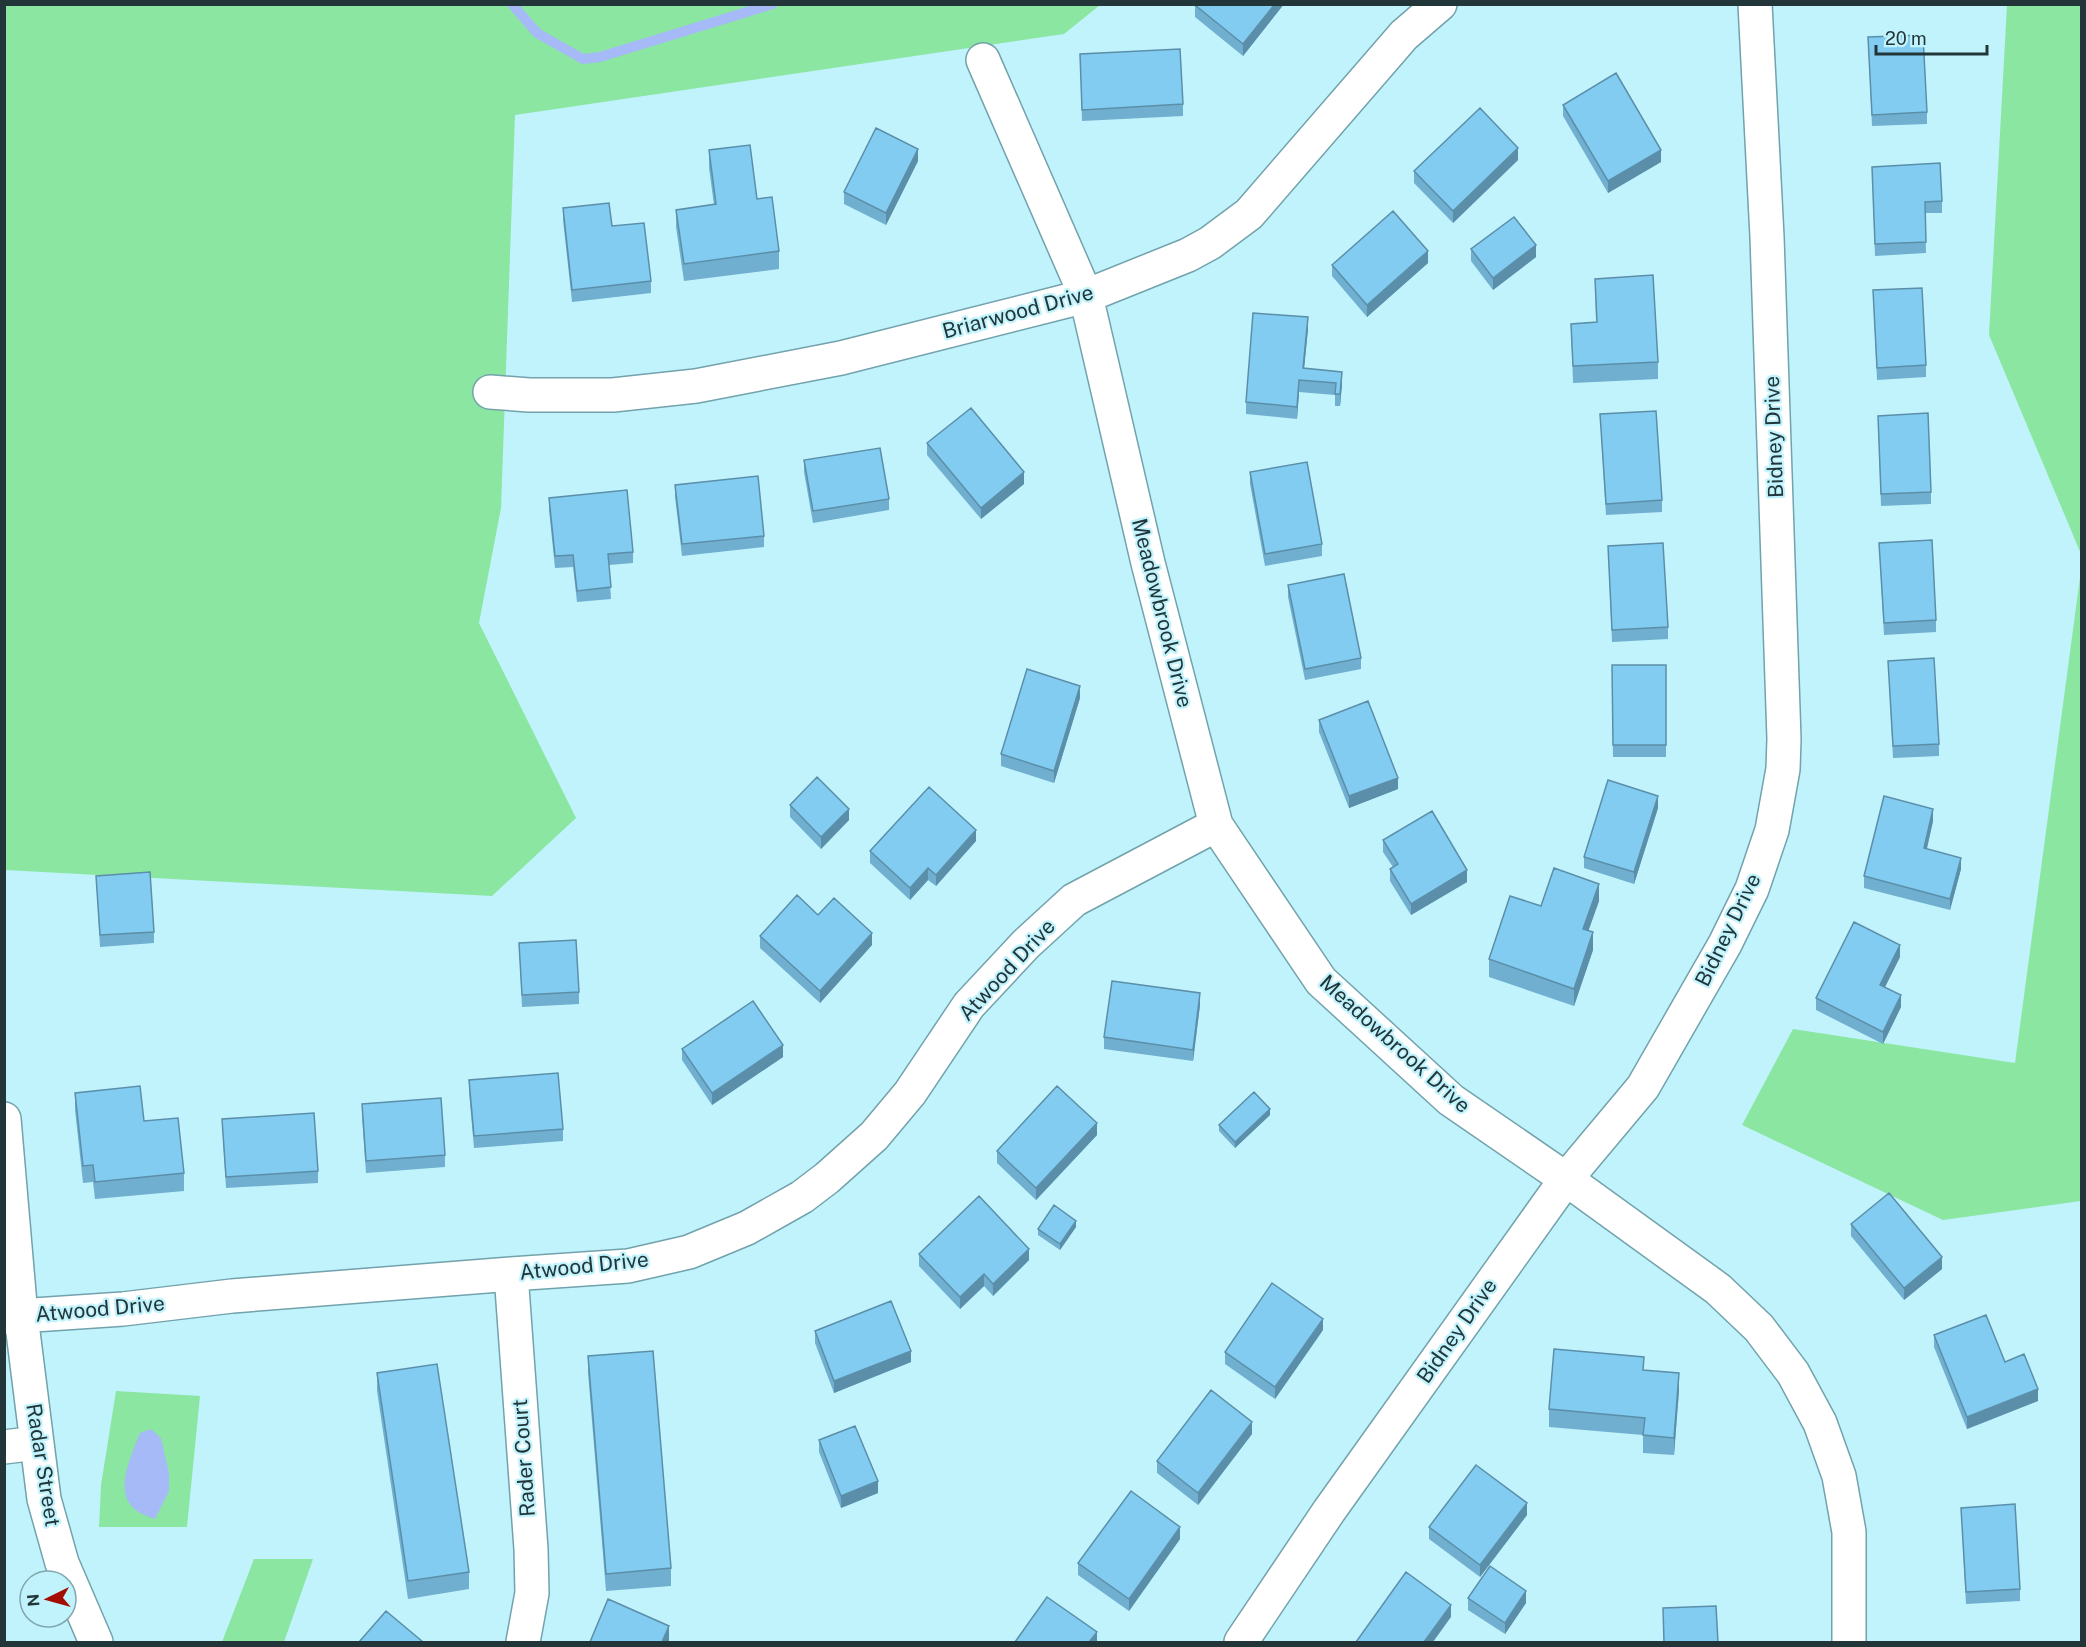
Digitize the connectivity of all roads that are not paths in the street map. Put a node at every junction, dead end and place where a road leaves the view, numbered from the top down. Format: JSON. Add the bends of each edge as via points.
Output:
{"nodes":[{"id":1,"x":1440,"y":4,"type":"edge"},
{"id":2,"x":1755,"y":4,"type":"edge"},
{"id":3,"x":983,"y":60,"type":"dead end"},
{"id":4,"x":1086,"y":296,"type":"junction"},
{"id":5,"x":490,"y":392,"type":"dead end"},
{"id":6,"x":1216,"y":825,"type":"junction"},
{"id":7,"x":4,"y":1119,"type":"edge"},
{"id":8,"x":1566,"y":1179,"type":"junction"},
{"id":9,"x":511,"y":1274,"type":"junction"},
{"id":10,"x":13,"y":1316,"type":"edge"},
{"id":11,"x":37,"y":1443,"type":"junction"},
{"id":12,"x":4,"y":1447,"type":"edge"},
{"id":13,"x":96,"y":1642,"type":"edge"},
{"id":14,"x":524,"y":1642,"type":"edge"},
{"id":15,"x":1241,"y":1642,"type":"edge"},
{"id":16,"x":1849,"y":1642,"type":"edge"}],
"edges":[{"from":1,"to":4,"type":"street","name":"Briarwood Drive","via":[[1404,35],[1249,214],[1188,255]]},
{"from":2,"to":8,"type":"street","name":"Bidney Drive","via":[[1768,261],[1783,769],[1772,830],[1752,889],[1725,944],[1643,1087]]},
{"from":3,"to":4,"type":"street","name":"Meadowbrook Drive"},
{"from":4,"to":5,"type":"street","name":"Briarwood Drive","via":[[841,358],[696,386],[613,395]]},
{"from":4,"to":6,"type":"street","name":"Meadowbrook Drive","via":[[1148,563]]},
{"from":6,"to":8,"type":"street","name":"Meadowbrook Drive","via":[[1321,981],[1451,1100]]},
{"from":6,"to":9,"type":"street","name":"Atwood Drive","via":[[1074,900],[969,1005],[910,1092],[874,1136],[802,1197],[747,1228],[689,1252],[628,1266]]},
{"from":7,"to":10,"type":"street","name":"Radar Street"},
{"from":8,"to":15,"type":"street","name":"Bidney Drive","via":[[1329,1511]]},
{"from":8,"to":16,"type":"street","name":"Meadowbrook Drive","via":[[1718,1289],[1760,1328],[1793,1373],[1820,1423],[1839,1476],[1849,1532]]},
{"from":9,"to":10,"type":"street","name":"Atwood Drive"},
{"from":9,"to":14,"type":"street","name":"Rader Court","via":[[531,1549],[532,1593]]},
{"from":10,"to":11,"type":"street","name":"Radar Street"},
{"from":11,"to":12,"type":"street"},
{"from":11,"to":13,"type":"street","name":"Radar Street","via":[[44,1499],[62,1563]]}]}
